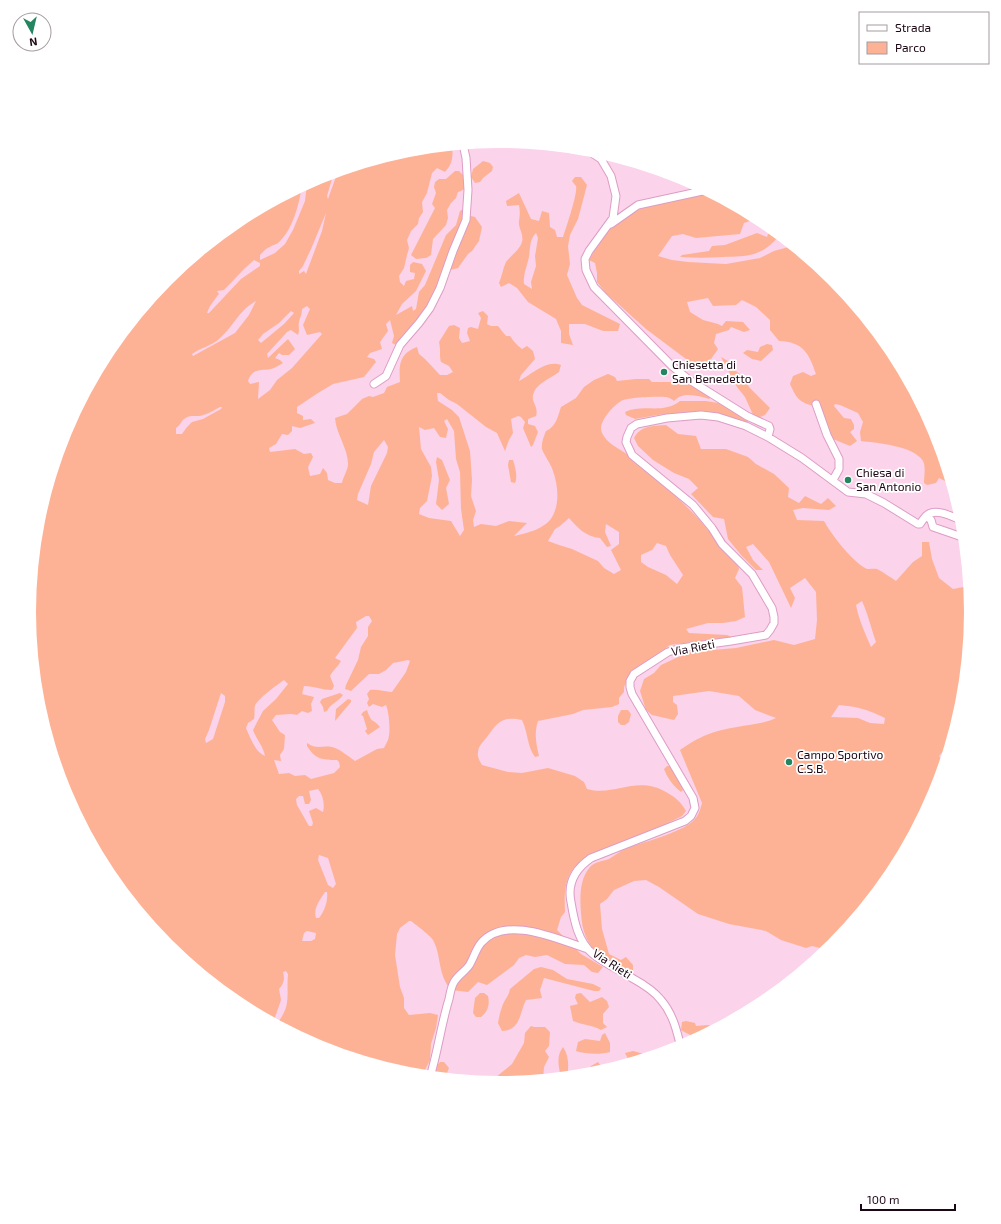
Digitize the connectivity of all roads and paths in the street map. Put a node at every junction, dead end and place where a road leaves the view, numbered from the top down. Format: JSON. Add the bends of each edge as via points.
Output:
{"nodes":[{"id":1,"x":464,"y":149,"type":"edge"},
{"id":2,"x":598,"y":158,"type":"edge"},
{"id":3,"x":699,"y":192,"type":"edge"},
{"id":4,"x":608,"y":225,"type":"junction"},
{"id":5,"x":374,"y":384,"type":"dead end"},
{"id":6,"x":816,"y":404,"type":"dead end"},
{"id":7,"x":768,"y":437,"type":"junction"},
{"id":8,"x":833,"y":480,"type":"junction"},
{"id":9,"x":926,"y":516,"type":"junction"},
{"id":10,"x":955,"y":518,"type":"edge"},
{"id":11,"x":958,"y":536,"type":"edge"},
{"id":12,"x":588,"y":949,"type":"junction"},
{"id":13,"x":679,"y":1041,"type":"edge"},
{"id":14,"x":431,"y":1072,"type":"edge"}],
"edges":[{"from":1,"to":5,"type":"street","via":[[468,190],[466,220],[430,308],[400,345],[386,376]]},
{"from":2,"to":4,"type":"street","via":[[612,176],[616,196],[613,218]]},
{"from":3,"to":4,"type":"street","via":[[638,205]]},
{"from":4,"to":7,"type":"street","via":[[585,259],[588,278],[594,287],[672,366],[747,416],[768,426]]},
{"from":6,"to":8,"type":"street","via":[[839,459],[840,470]]},
{"from":7,"to":8,"type":"street"},
{"from":7,"to":12,"type":"street","name":"Via Rieti","via":[[732,421],[701,415],[637,424],[628,432],[626,442],[632,454],[693,505],[722,544],[752,574],[772,608],[774,623],[766,635],[668,652],[634,674],[630,682],[632,694],[693,798],[696,808],[685,821],[590,858],[578,869],[572,878],[569,895],[574,923]]},
{"from":8,"to":9,"type":"street","via":[[848,492],[866,494],[918,524]]},
{"from":9,"to":10,"type":"street","via":[[935,512]]},
{"from":9,"to":11,"type":"street","via":[[931,520],[932,527]]},
{"from":12,"to":13,"type":"street","name":"Via Rieti","via":[[601,960],[654,992],[672,1016]]},
{"from":12,"to":14,"type":"street","via":[[537,932],[509,930],[489,936],[474,954],[470,966],[454,982]]}]}
